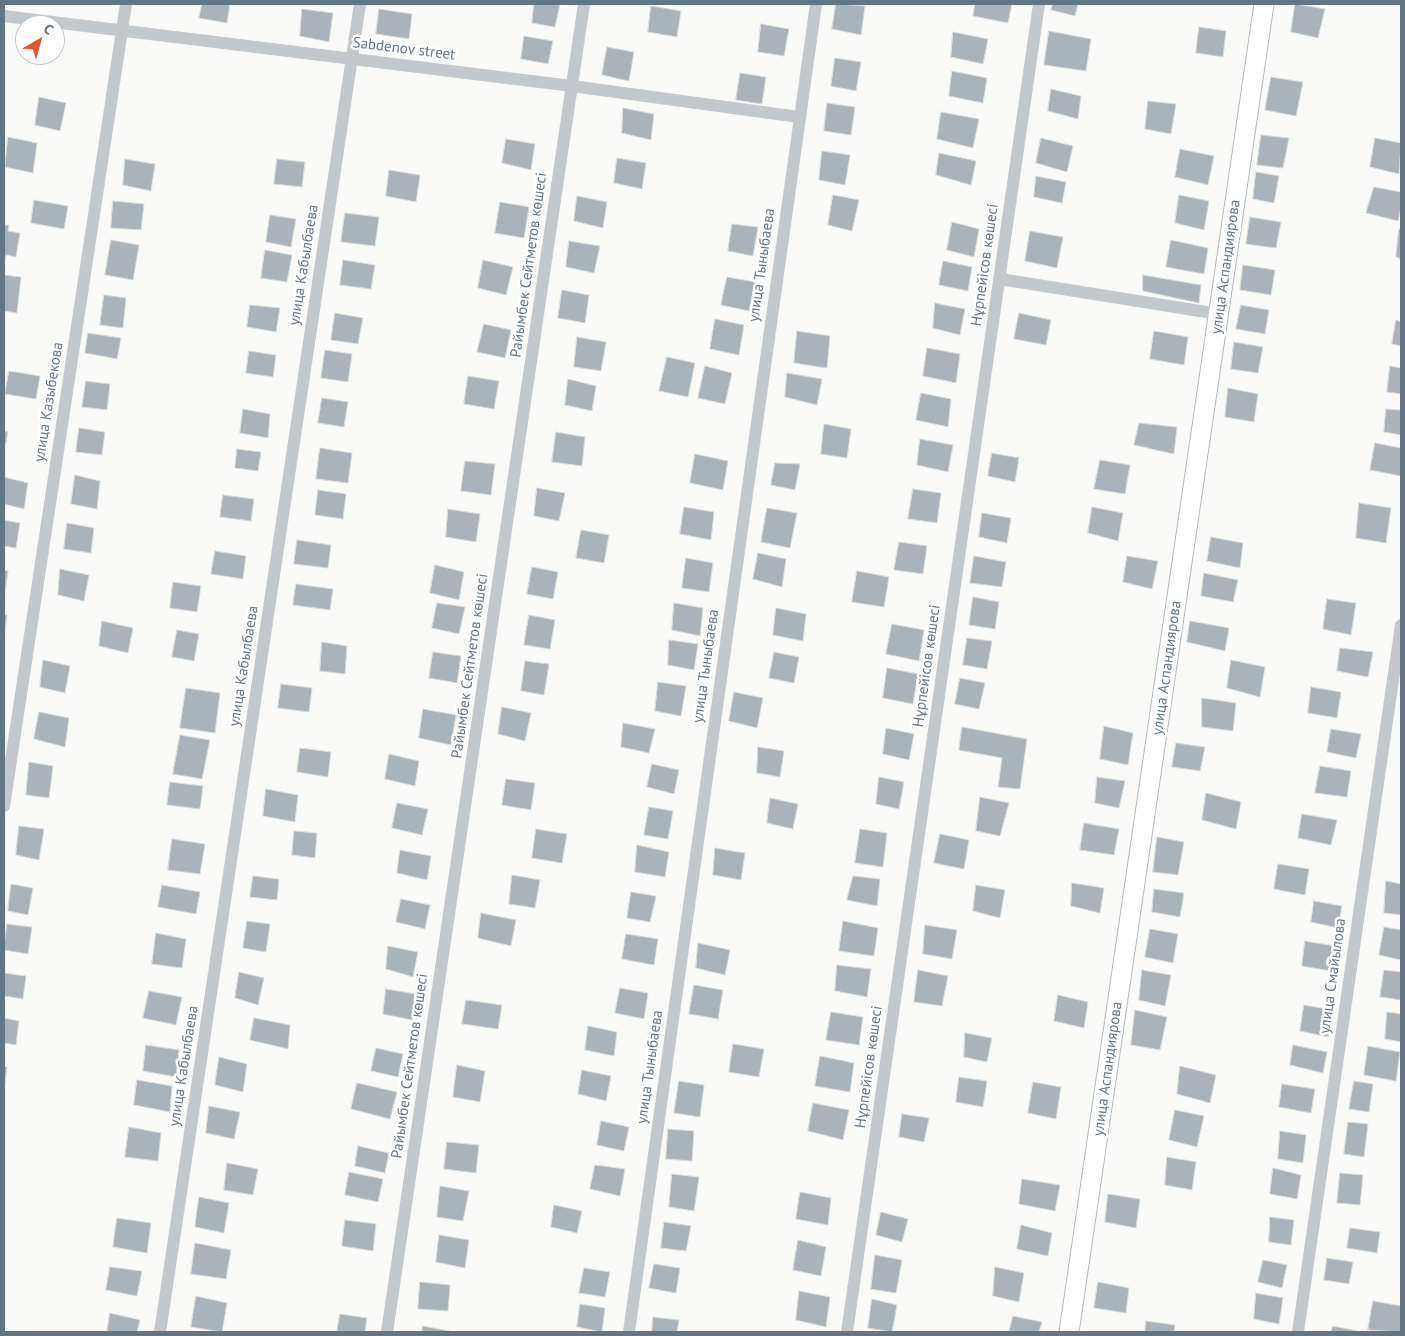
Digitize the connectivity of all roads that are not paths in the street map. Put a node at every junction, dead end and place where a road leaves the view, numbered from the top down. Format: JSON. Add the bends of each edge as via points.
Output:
{"nodes":[{"id":1,"x":126,"y":4,"type":"edge"},
{"id":2,"x":360,"y":4,"type":"edge"},
{"id":3,"x":584,"y":4,"type":"edge"},
{"id":4,"x":816,"y":4,"type":"edge"},
{"id":5,"x":1039,"y":4,"type":"edge"},
{"id":6,"x":1264,"y":4,"type":"edge"},
{"id":7,"x":4,"y":16,"type":"edge"},
{"id":8,"x":122,"y":30,"type":"junction"},
{"id":9,"x":352,"y":59,"type":"junction"},
{"id":10,"x":572,"y":86,"type":"junction"},
{"id":11,"x":800,"y":118,"type":"junction"},
{"id":12,"x":1000,"y":279,"type":"junction"},
{"id":13,"x":1219,"y":314,"type":"junction"},
{"id":14,"x":1401,"y":625,"type":"edge"},
{"id":15,"x":4,"y":806,"type":"edge"},
{"id":16,"x":160,"y":1332,"type":"edge"},
{"id":17,"x":387,"y":1332,"type":"edge"},
{"id":18,"x":629,"y":1332,"type":"edge"},
{"id":19,"x":847,"y":1332,"type":"edge"},
{"id":20,"x":1069,"y":1332,"type":"edge"},
{"id":21,"x":1298,"y":1332,"type":"edge"}],
"edges":[{"from":1,"to":8,"type":"street","name":"улица Казыбекова"},
{"from":2,"to":9,"type":"street","name":"улица Кабылбаева"},
{"from":3,"to":10,"type":"street","name":"Райымбек Сейтметов көшесі"},
{"from":4,"to":11,"type":"street","name":"улица Тыныбаева"},
{"from":5,"to":12,"type":"street","name":"Нұрпейісов көшесі"},
{"from":6,"to":13,"type":"street","name":"улица Аспандиярова"},
{"from":7,"to":8,"type":"street","name":"Sabdenov street"},
{"from":8,"to":9,"type":"street","name":"Sabdenov street"},
{"from":8,"to":15,"type":"street","name":"улица Казыбекова"},
{"from":9,"to":10,"type":"street","name":"Sabdenov street"},
{"from":9,"to":16,"type":"street","name":"улица Кабылбаева"},
{"from":10,"to":11,"type":"street","name":"Sabdenov street"},
{"from":10,"to":17,"type":"street","name":"Райымбек Сейтметов көшесі"},
{"from":11,"to":18,"type":"street","name":"улица Тыныбаева"},
{"from":12,"to":13,"type":"street"},
{"from":12,"to":19,"type":"street","name":"Нұрпейісов көшесі"},
{"from":13,"to":20,"type":"street","name":"улица Аспандиярова"},
{"from":14,"to":21,"type":"street","name":"улица Смайылова"}]}
